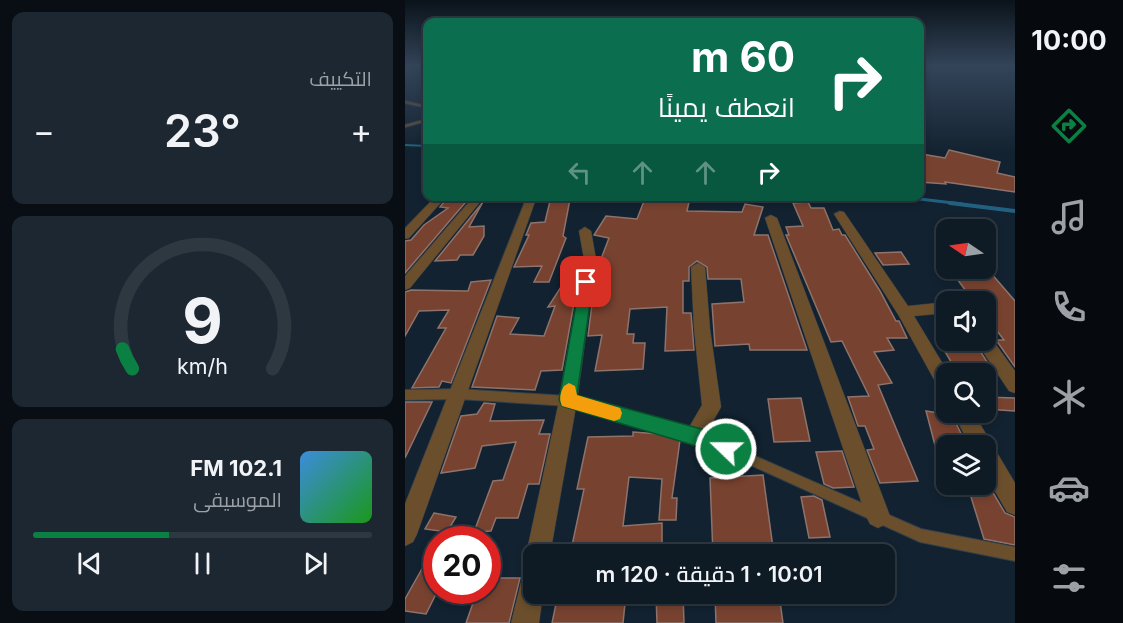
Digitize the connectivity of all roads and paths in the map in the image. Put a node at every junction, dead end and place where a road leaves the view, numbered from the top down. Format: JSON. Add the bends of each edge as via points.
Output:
{"nodes":[{"id":1,"x":405,"y":102,"type":"edge"},
{"id":2,"x":423,"y":106,"type":"edge"},
{"id":3,"x":423,"y":121,"type":"edge"},
{"id":4,"x":405,"y":126,"type":"edge"},
{"id":5,"x":437,"y":201,"type":"edge"},
{"id":6,"x":476,"y":201,"type":"edge"},
{"id":7,"x":530,"y":201,"type":"edge"},
{"id":8,"x":840,"y":214,"type":"dead end"},
{"id":9,"x":771,"y":218,"type":"dead end"},
{"id":10,"x":585,"y":231,"type":"dead end"},
{"id":11,"x":405,"y":235,"type":"edge"},
{"id":12,"x":698,"y":267,"type":"dead end"},
{"id":13,"x":405,"y":285,"type":"edge"},
{"id":14,"x":936,"y":308,"type":"edge"},
{"id":15,"x":904,"y":312,"type":"junction"},
{"id":16,"x":991,"y":351,"type":"edge"},
{"id":17,"x":936,"y":367,"type":"edge"},
{"id":18,"x":1015,"y":385,"type":"edge"},
{"id":19,"x":458,"y":394,"type":"junction"},
{"id":20,"x":405,"y":395,"type":"edge"},
{"id":21,"x":568,"y":400,"type":"junction"},
{"id":22,"x":694,"y":436,"type":"junction"},
{"id":23,"x":996,"y":472,"type":"edge"},
{"id":24,"x":1015,"y":504,"type":"edge"},
{"id":25,"x":878,"y":516,"type":"junction"},
{"id":26,"x":405,"y":534,"type":"edge"},
{"id":27,"x":540,"y":544,"type":"edge"},
{"id":28,"x":1015,"y":554,"type":"edge"},
{"id":29,"x":529,"y":604,"type":"edge"},
{"id":30,"x":525,"y":623,"type":"edge"}],
"edges":[{"from":1,"to":2,"type":"lane"},
{"from":3,"to":4,"type":"lane"},
{"from":5,"to":11,"type":"street"},
{"from":6,"to":13,"type":"street"},
{"from":7,"to":19,"type":"street"},
{"from":8,"to":15,"type":"street"},
{"from":9,"to":25,"type":"street"},
{"from":10,"to":21,"type":"street","via":[[590,258]]},
{"from":12,"to":22,"type":"street","via":[[712,406]]},
{"from":14,"to":15,"type":"street"},
{"from":15,"to":17,"type":"street"},
{"from":16,"to":18,"type":"street"},
{"from":19,"to":20,"type":"lane"},
{"from":19,"to":21,"type":"lane"},
{"from":19,"to":26,"type":"street"},
{"from":21,"to":22,"type":"lane"},
{"from":21,"to":27,"type":"street"},
{"from":22,"to":25,"type":"lane"},
{"from":23,"to":24,"type":"street"},
{"from":25,"to":28,"type":"lane","via":[[920,535]]},
{"from":29,"to":30,"type":"street"}]}
